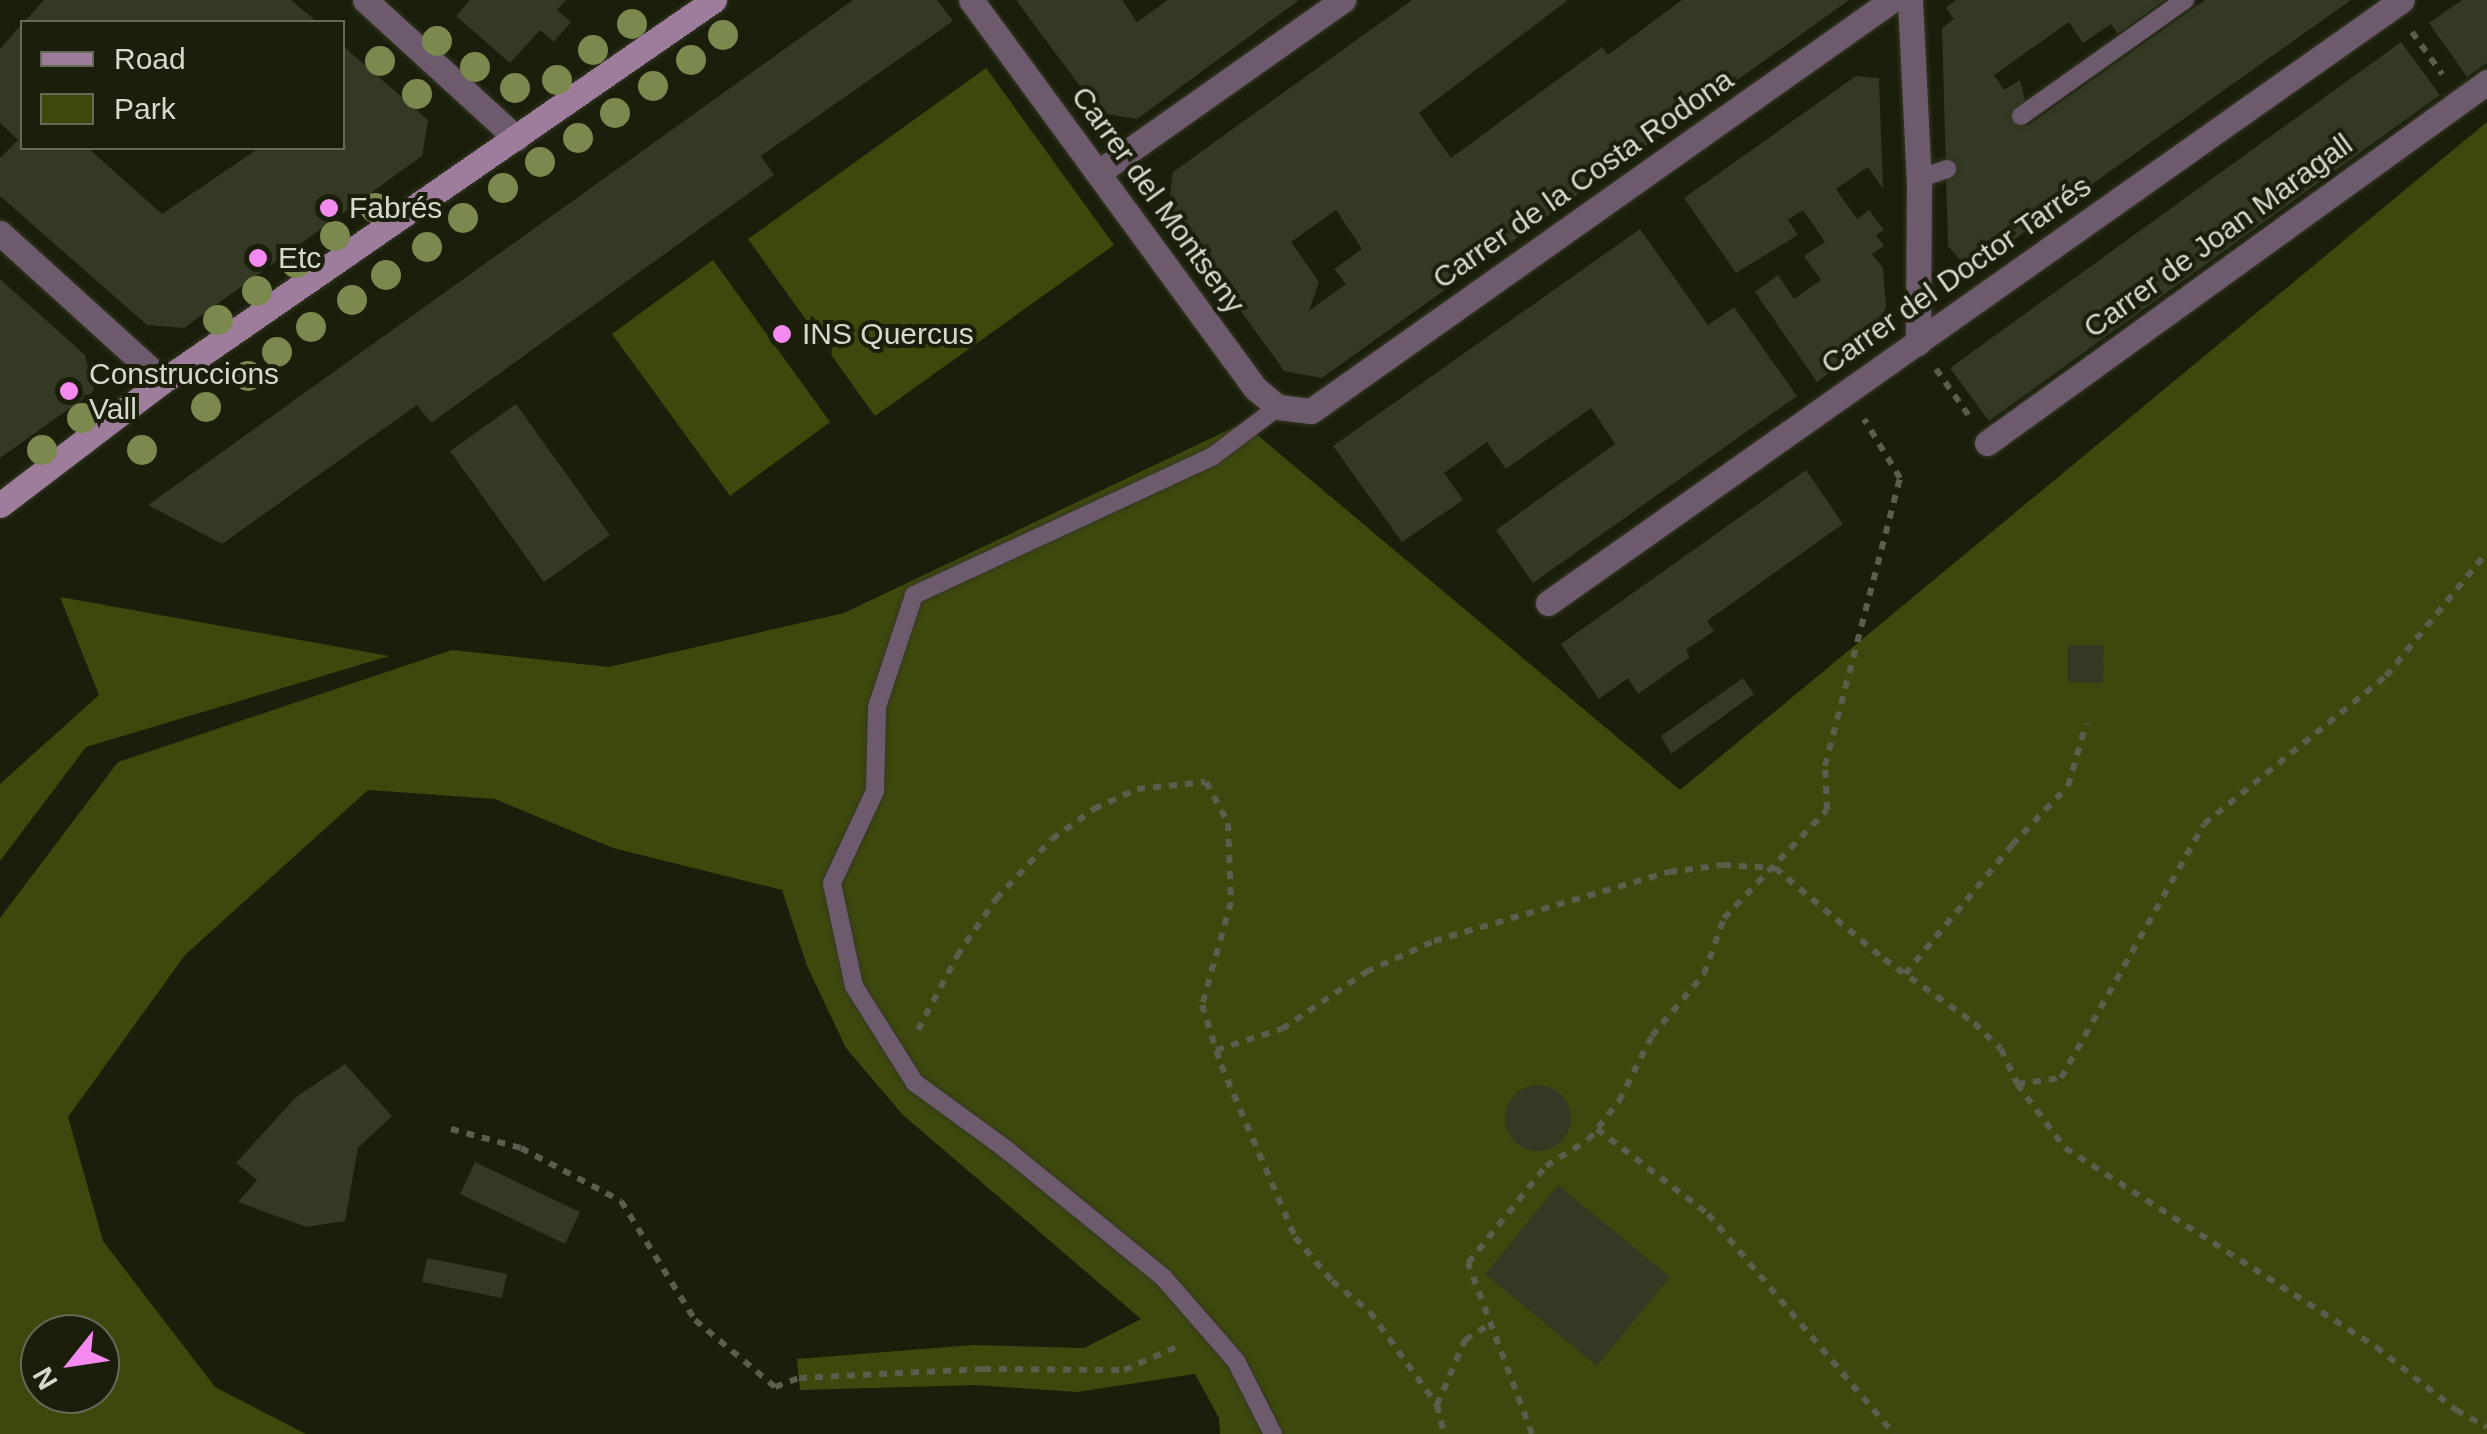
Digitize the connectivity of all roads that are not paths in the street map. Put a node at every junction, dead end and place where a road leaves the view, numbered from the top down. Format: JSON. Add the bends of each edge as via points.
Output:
{"nodes":[{"id":1,"x":365,"y":0,"type":"edge"},
{"id":2,"x":714,"y":0,"type":"edge"},
{"id":3,"x":971,"y":0,"type":"edge"},
{"id":4,"x":1343,"y":0,"type":"edge"},
{"id":5,"x":1892,"y":0,"type":"edge"},
{"id":6,"x":1910,"y":0,"type":"edge"},
{"id":7,"x":2184,"y":0,"type":"edge"},
{"id":8,"x":2398,"y":3,"type":"edge"},
{"id":9,"x":2487,"y":82,"type":"edge"},
{"id":10,"x":2021,"y":116,"type":"dead end"},
{"id":11,"x":516,"y":138,"type":"junction"},
{"id":12,"x":1946,"y":169,"type":"dead end"},
{"id":13,"x":1099,"y":172,"type":"junction"},
{"id":14,"x":1918,"y":179,"type":"junction"},
{"id":15,"x":0,"y":233,"type":"edge"},
{"id":16,"x":1918,"y":343,"type":"junction"},
{"id":17,"x":163,"y":381,"type":"junction"},
{"id":18,"x":1278,"y":407,"type":"junction"},
{"id":19,"x":1987,"y":442,"type":"road end"},
{"id":20,"x":0,"y":504,"type":"edge"},
{"id":21,"x":1548,"y":603,"type":"dead end"},
{"id":22,"x":1273,"y":1434,"type":"edge"}],
"edges":[{"from":1,"to":11,"type":"street"},
{"from":2,"to":11,"type":"street"},
{"from":3,"to":13,"type":"street","name":"Carrer del Montseny"},
{"from":4,"to":13,"type":"street"},
{"from":5,"to":18,"type":"street","name":"Carrer de la Costa Rodona","via":[[1312,411]]},
{"from":6,"to":14,"type":"street"},
{"from":7,"to":10,"type":"lane"},
{"from":8,"to":16,"type":"street","name":"Carrer del Doctor Tarrés"},
{"from":9,"to":19,"type":"street","name":"Carrer de Joan Maragall"},
{"from":11,"to":17,"type":"street"},
{"from":12,"to":14,"type":"lane"},
{"from":13,"to":18,"type":"street","name":"Carrer del Montseny","via":[[1255,388]]},
{"from":14,"to":16,"type":"street"},
{"from":15,"to":17,"type":"street"},
{"from":16,"to":21,"type":"street","name":"Carrer del Doctor Tarrés"},
{"from":17,"to":20,"type":"street"},
{"from":18,"to":22,"type":"lane","via":[[1213,456],[914,595],[877,707],[875,791],[832,884],[854,986],[915,1082],[1163,1278],[1236,1361]]}]}
